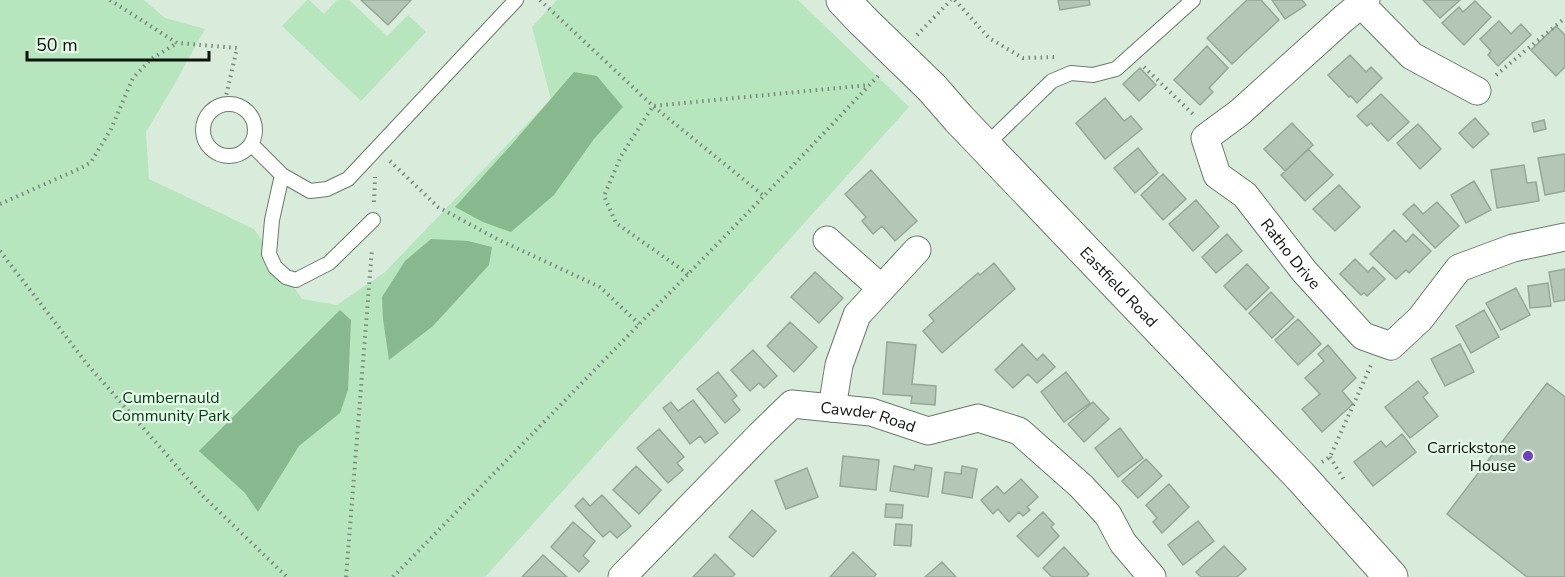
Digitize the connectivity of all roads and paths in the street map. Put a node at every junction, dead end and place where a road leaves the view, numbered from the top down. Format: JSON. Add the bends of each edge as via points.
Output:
{"nodes":[{"id":1,"x":110,"y":0,"type":"edge"},
{"id":2,"x":516,"y":0,"type":"edge"},
{"id":3,"x":540,"y":0,"type":"edge"},
{"id":4,"x":951,"y":0,"type":"edge"},
{"id":5,"x":1193,"y":0,"type":"edge"},
{"id":6,"x":1363,"y":2,"type":"edge"},
{"id":7,"x":853,"y":10,"type":"edge"},
{"id":8,"x":1565,"y":18,"type":"edge"},
{"id":9,"x":910,"y":42,"type":"dead end"},
{"id":10,"x":177,"y":43,"type":"junction"},
{"id":11,"x":886,"y":68,"type":"dead end"},
{"id":12,"x":870,"y":85,"type":"junction"},
{"id":13,"x":1477,"y":91,"type":"joint"},
{"id":14,"x":224,"y":105,"type":"junction"},
{"id":15,"x":653,"y":106,"type":"junction"},
{"id":16,"x":251,"y":144,"type":"junction"},
{"id":17,"x":985,"y":146,"type":"junction"},
{"id":18,"x":376,"y":148,"type":"junction"},
{"id":19,"x":282,"y":175,"type":"junction"},
{"id":20,"x":764,"y":196,"type":"junction"},
{"id":21,"x":0,"y":204,"type":"edge"},
{"id":22,"x":373,"y":220,"type":"junction"},
{"id":23,"x":1565,"y":237,"type":"edge"},
{"id":24,"x":827,"y":240,"type":"dead end"},
{"id":25,"x":917,"y":249,"type":"dead end"},
{"id":26,"x":0,"y":251,"type":"edge"},
{"id":27,"x":688,"y":274,"type":"junction"},
{"id":28,"x":881,"y":288,"type":"junction"},
{"id":29,"x":639,"y":324,"type":"junction"},
{"id":30,"x":1381,"y":343,"type":"junction"},
{"id":31,"x":832,"y":408,"type":"junction"},
{"id":32,"x":1299,"y":476,"type":"junction"},
{"id":33,"x":287,"y":577,"type":"edge"},
{"id":34,"x":346,"y":577,"type":"edge"},
{"id":35,"x":393,"y":577,"type":"edge"},
{"id":36,"x":622,"y":577,"type":"edge"},
{"id":37,"x":1152,"y":577,"type":"edge"},
{"id":38,"x":1391,"y":577,"type":"edge"}],
"edges":[{"from":1,"to":10,"type":"path"},
{"from":2,"to":18,"type":"lane"},
{"from":3,"to":15,"type":"path"},
{"from":4,"to":9,"type":"path"},
{"from":5,"to":17,"type":"lane","via":[[1116,69],[1093,75],[1071,73],[1052,81]]},
{"from":6,"to":13,"type":"street","name":"Ratho Drive","via":[[1412,56]]},
{"from":6,"to":30,"type":"street","name":"Ratho Drive","via":[[1239,113],[1205,138],[1217,175],[1245,195],[1304,272],[1363,336]]},
{"from":7,"to":17,"type":"street","name":"Eastfield Road","bridge":true},
{"from":8,"to":13,"type":"path"},
{"from":10,"to":14,"type":"path","via":[[237,48]]},
{"from":10,"to":21,"type":"path","via":[[151,59],[133,78],[111,129],[91,162]]},
{"from":11,"to":12,"type":"path"},
{"from":12,"to":15,"type":"path"},
{"from":12,"to":20,"type":"path"},
{"from":14,"to":16,"type":"lane","via":[[248,112],[255,128]]},
{"from":14,"to":16,"type":"lane","via":[[209,113],[205,120],[207,145],[213,152],[229,157]]},
{"from":15,"to":20,"type":"path"},
{"from":15,"to":27,"type":"path","via":[[621,156],[604,196],[616,223]]},
{"from":16,"to":19,"type":"lane"},
{"from":17,"to":32,"type":"street","name":"Eastfield Road"},
{"from":18,"to":19,"type":"lane","via":[[348,178],[327,189],[310,191]]},
{"from":18,"to":22,"type":"path"},
{"from":18,"to":29,"type":"path","via":[[438,207],[600,287]]},
{"from":19,"to":22,"type":"lane","via":[[269,254],[275,267],[286,276],[296,280],[329,263]]},
{"from":20,"to":27,"type":"path"},
{"from":22,"to":34,"type":"path"},
{"from":23,"to":30,"type":"street","via":[[1513,248],[1459,268],[1420,319],[1391,346]]},
{"from":24,"to":28,"type":"street"},
{"from":25,"to":28,"type":"street"},
{"from":26,"to":33,"type":"path","via":[[87,364],[180,470]]},
{"from":27,"to":29,"type":"path"},
{"from":28,"to":31,"type":"street","via":[[857,315],[839,365]]},
{"from":29,"to":35,"type":"path"},
{"from":30,"to":32,"type":"path","via":[[1330,457]]},
{"from":31,"to":36,"type":"street","name":"Cawder Road","via":[[792,404]]},
{"from":31,"to":37,"type":"street","name":"Cawder Road","via":[[871,412],[928,431],[978,418],[1019,431],[1108,515],[1123,543]]},
{"from":32,"to":38,"type":"street","name":"Eastfield Road"}]}
